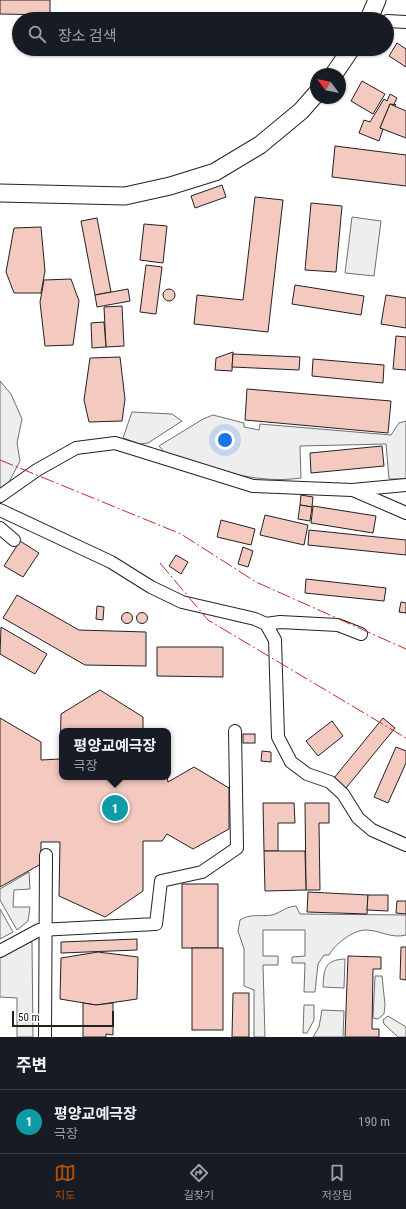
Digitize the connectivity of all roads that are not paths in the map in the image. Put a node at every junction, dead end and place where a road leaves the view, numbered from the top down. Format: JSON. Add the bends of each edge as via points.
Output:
{"nodes":[{"id":1,"x":377,"y":0,"type":"edge"},
{"id":2,"x":372,"y":12,"type":"edge"},
{"id":3,"x":394,"y":21,"type":"edge"},
{"id":4,"x":406,"y":22,"type":"edge"},
{"id":5,"x":346,"y":56,"type":"edge"},
{"id":6,"x":338,"y":68,"type":"edge"},
{"id":7,"x":310,"y":101,"type":"edge"},
{"id":8,"x":0,"y":193,"type":"edge"},
{"id":9,"x":406,"y":485,"type":"edge"},
{"id":10,"x":352,"y":490,"type":"junction"},
{"id":11,"x":0,"y":496,"type":"edge"},
{"id":12,"x":0,"y":510,"type":"edge"},
{"id":13,"x":406,"y":513,"type":"edge"},
{"id":14,"x":0,"y":528,"type":"edge"},
{"id":15,"x":14,"y":540,"type":"dead end"},
{"id":16,"x":266,"y":624,"type":"junction"},
{"id":17,"x":361,"y":634,"type":"dead end"},
{"id":18,"x":235,"y":731,"type":"dead end"},
{"id":19,"x":406,"y":845,"type":"edge"},
{"id":20,"x":46,"y":855,"type":"dead end"},
{"id":21,"x":47,"y":929,"type":"junction"},
{"id":22,"x":0,"y":951,"type":"edge"},
{"id":23,"x":45,"y":1037,"type":"edge"}],
"edges":[{"from":1,"to":2,"type":"street"},
{"from":3,"to":4,"type":"street"},
{"from":5,"to":6,"type":"street"},
{"from":7,"to":8,"type":"street","via":[[260,145],[215,172],[170,186],[125,196]]},
{"from":9,"to":10,"type":"street"},
{"from":10,"to":11,"type":"street","via":[[253,486],[115,443],[76,448],[37,470]]},
{"from":10,"to":13,"type":"street"},
{"from":12,"to":16,"type":"street","via":[[111,562],[151,587],[182,602],[255,619]]},
{"from":14,"to":15,"type":"street"},
{"from":16,"to":17,"type":"street","via":[[280,622],[338,625]]},
{"from":16,"to":19,"type":"street","via":[[275,640],[278,737],[291,762],[306,774],[330,782],[343,794],[358,818],[372,830]]},
{"from":18,"to":21,"type":"street","via":[[237,848],[202,872],[161,881],[156,924]]},
{"from":20,"to":21,"type":"street"},
{"from":21,"to":22,"type":"street","via":[[39,930]]},
{"from":21,"to":23,"type":"street"}]}
